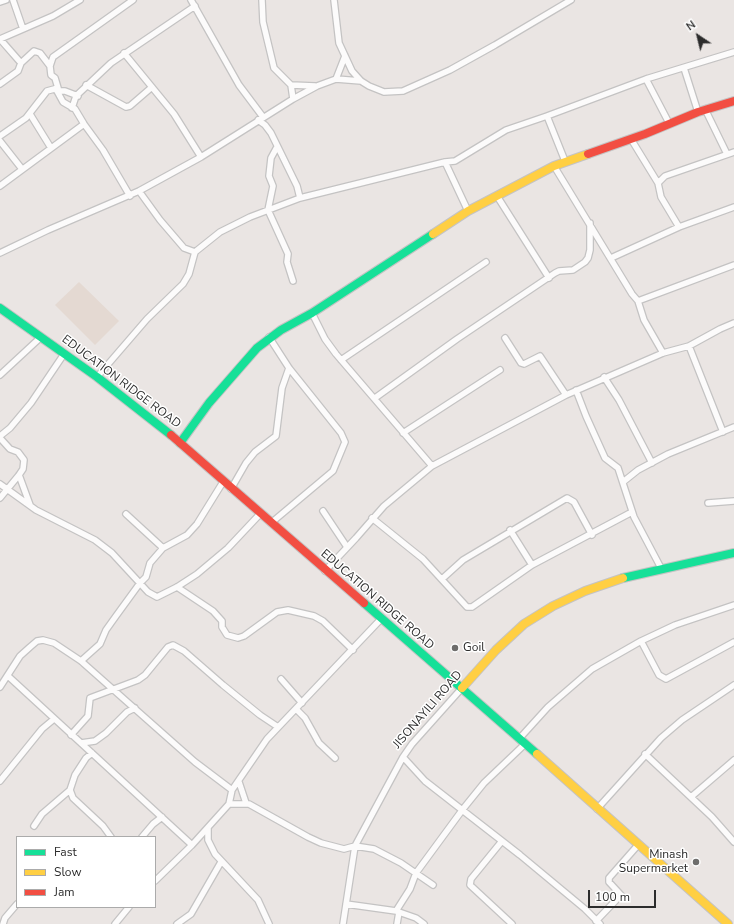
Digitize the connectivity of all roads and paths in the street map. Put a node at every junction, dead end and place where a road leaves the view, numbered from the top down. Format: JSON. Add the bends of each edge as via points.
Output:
{"nodes":[{"id":1,"x":6,"y":0,"type":"edge"},
{"id":2,"x":13,"y":0,"type":"edge"},
{"id":3,"x":80,"y":0,"type":"edge"},
{"id":4,"x":133,"y":0,"type":"edge"},
{"id":5,"x":191,"y":0,"type":"edge"},
{"id":6,"x":262,"y":0,"type":"edge"},
{"id":7,"x":334,"y":0,"type":"edge"},
{"id":8,"x":570,"y":0,"type":"edge"},
{"id":9,"x":0,"y":2,"type":"edge"},
{"id":10,"x":195,"y":6,"type":"junction"},
{"id":11,"x":23,"y":29,"type":"junction"},
{"id":12,"x":0,"y":39,"type":"edge"},
{"id":13,"x":734,"y":52,"type":"edge"},
{"id":14,"x":124,"y":53,"type":"junction"},
{"id":15,"x":345,"y":56,"type":"junction"},
{"id":16,"x":21,"y":63,"type":"junction"},
{"id":17,"x":50,"y":66,"type":"junction"},
{"id":18,"x":684,"y":68,"type":"junction"},
{"id":19,"x":336,"y":79,"type":"junction"},
{"id":20,"x":646,"y":80,"type":"junction"},
{"id":21,"x":361,"y":81,"type":"junction"},
{"id":22,"x":0,"y":84,"type":"edge"},
{"id":23,"x":291,"y":84,"type":"junction"},
{"id":24,"x":86,"y":85,"type":"junction"},
{"id":25,"x":317,"y":86,"type":"junction"},
{"id":26,"x":152,"y":88,"type":"junction"},
{"id":27,"x":58,"y":89,"type":"junction"},
{"id":28,"x":78,"y":96,"type":"junction"},
{"id":29,"x":293,"y":99,"type":"junction"},
{"id":30,"x":734,"y":101,"type":"edge"},
{"id":31,"x":72,"y":108,"type":"junction"},
{"id":32,"x":701,"y":110,"type":"junction"},
{"id":33,"x":30,"y":114,"type":"junction"},
{"id":34,"x":547,"y":116,"type":"junction"},
{"id":35,"x":261,"y":119,"type":"junction"},
{"id":36,"x":669,"y":123,"type":"junction"},
{"id":37,"x":84,"y":124,"type":"junction"},
{"id":38,"x":0,"y":136,"type":"edge"},
{"id":39,"x":631,"y":139,"type":"junction"},
{"id":40,"x":0,"y":140,"type":"edge"},
{"id":41,"x":277,"y":146,"type":"junction"},
{"id":42,"x":51,"y":148,"type":"junction"},
{"id":43,"x":734,"y":152,"type":"edge"},
{"id":44,"x":726,"y":154,"type":"junction"},
{"id":45,"x":201,"y":157,"type":"junction"},
{"id":46,"x":565,"y":161,"type":"junction"},
{"id":47,"x":445,"y":162,"type":"junction"},
{"id":48,"x":554,"y":166,"type":"junction"},
{"id":49,"x":22,"y":169,"type":"junction"},
{"id":50,"x":658,"y":183,"type":"junction"},
{"id":51,"x":0,"y":186,"type":"edge"},
{"id":52,"x":139,"y":191,"type":"junction"},
{"id":53,"x":130,"y":196,"type":"junction"},
{"id":54,"x":497,"y":196,"type":"junction"},
{"id":55,"x":300,"y":198,"type":"junction"},
{"id":56,"x":734,"y":207,"type":"edge"},
{"id":57,"x":268,"y":210,"type":"junction"},
{"id":58,"x":468,"y":211,"type":"junction"},
{"id":59,"x":590,"y":223,"type":"junction"},
{"id":60,"x":680,"y":227,"type":"junction"},
{"id":61,"x":187,"y":250,"type":"junction"},
{"id":62,"x":195,"y":252,"type":"junction"},
{"id":63,"x":0,"y":253,"type":"edge"},
{"id":64,"x":611,"y":258,"type":"junction"},
{"id":65,"x":193,"y":259,"type":"junction"},
{"id":66,"x":486,"y":262,"type":"dead end"},
{"id":67,"x":734,"y":265,"type":"edge"},
{"id":68,"x":549,"y":278,"type":"junction"},
{"id":69,"x":293,"y":281,"type":"dead end"},
{"id":70,"x":638,"y":301,"type":"junction"},
{"id":71,"x":0,"y":308,"type":"edge"},
{"id":72,"x":312,"y":314,"type":"junction"},
{"id":73,"x":734,"y":323,"type":"edge"},
{"id":74,"x":41,"y":337,"type":"junction"},
{"id":75,"x":269,"y":338,"type":"junction"},
{"id":76,"x":505,"y":338,"type":"dead end"},
{"id":77,"x":689,"y":346,"type":"junction"},
{"id":78,"x":663,"y":353,"type":"junction"},
{"id":79,"x":64,"y":354,"type":"junction"},
{"id":80,"x":341,"y":360,"type":"junction"},
{"id":81,"x":289,"y":368,"type":"junction"},
{"id":82,"x":500,"y":370,"type":"dead end"},
{"id":83,"x":0,"y":375,"type":"edge"},
{"id":84,"x":97,"y":377,"type":"junction"},
{"id":85,"x":604,"y":377,"type":"junction"},
{"id":86,"x":576,"y":390,"type":"junction"},
{"id":87,"x":566,"y":395,"type":"junction"},
{"id":88,"x":375,"y":398,"type":"junction"},
{"id":89,"x":734,"y":427,"type":"edge"},
{"id":90,"x":403,"y":432,"type":"junction"},
{"id":91,"x":723,"y":432,"type":"junction"},
{"id":92,"x":0,"y":437,"type":"edge"},
{"id":93,"x":180,"y":443,"type":"junction"},
{"id":94,"x":652,"y":463,"type":"junction"},
{"id":95,"x":432,"y":466,"type":"junction"},
{"id":96,"x":19,"y":475,"type":"junction"},
{"id":97,"x":223,"y":482,"type":"junction"},
{"id":98,"x":623,"y":482,"type":"junction"},
{"id":99,"x":0,"y":484,"type":"edge"},
{"id":100,"x":6,"y":489,"type":"junction"},
{"id":101,"x":231,"y":489,"type":"junction"},
{"id":102,"x":0,"y":498,"type":"edge"},
{"id":103,"x":734,"y":501,"type":"edge"},
{"id":104,"x":708,"y":503,"type":"dead end"},
{"id":105,"x":30,"y":506,"type":"junction"},
{"id":106,"x":323,"y":511,"type":"dead end"},
{"id":107,"x":632,"y":512,"type":"junction"},
{"id":108,"x":126,"y":514,"type":"dead end"},
{"id":109,"x":260,"y":514,"type":"junction"},
{"id":110,"x":372,"y":518,"type":"junction"},
{"id":111,"x":271,"y":523,"type":"junction"},
{"id":112,"x":510,"y":530,"type":"junction"},
{"id":113,"x":592,"y":535,"type":"junction"},
{"id":114,"x":347,"y":547,"type":"junction"},
{"id":115,"x":163,"y":548,"type":"junction"},
{"id":116,"x":733,"y":556,"type":"edge"},
{"id":117,"x":532,"y":565,"type":"junction"},
{"id":118,"x":661,"y":568,"type":"junction"},
{"id":119,"x":325,"y":571,"type":"junction"},
{"id":120,"x":442,"y":579,"type":"junction"},
{"id":121,"x":140,"y":583,"type":"junction"},
{"id":122,"x":177,"y":587,"type":"junction"},
{"id":123,"x":734,"y":606,"type":"edge"},
{"id":124,"x":381,"y":619,"type":"junction"},
{"id":125,"x":640,"y":641,"type":"junction"},
{"id":126,"x":734,"y":642,"type":"edge"},
{"id":127,"x":353,"y":650,"type":"junction"},
{"id":128,"x":81,"y":661,"type":"junction"},
{"id":129,"x":8,"y":676,"type":"junction"},
{"id":130,"x":281,"y":679,"type":"dead end"},
{"id":131,"x":734,"y":685,"type":"edge"},
{"id":132,"x":0,"y":687,"type":"edge"},
{"id":133,"x":113,"y":688,"type":"junction"},
{"id":134,"x":462,"y":688,"type":"junction"},
{"id":135,"x":302,"y":703,"type":"junction"},
{"id":136,"x":135,"y":708,"type":"junction"},
{"id":137,"x":296,"y":709,"type":"junction"},
{"id":138,"x":54,"y":719,"type":"junction"},
{"id":139,"x":278,"y":727,"type":"junction"},
{"id":140,"x":71,"y":735,"type":"junction"},
{"id":141,"x":522,"y":741,"type":"junction"},
{"id":142,"x":81,"y":743,"type":"junction"},
{"id":143,"x":92,"y":753,"type":"junction"},
{"id":144,"x":645,"y":754,"type":"junction"},
{"id":145,"x":403,"y":757,"type":"junction"},
{"id":146,"x":335,"y":758,"type":"dead end"},
{"id":147,"x":734,"y":760,"type":"edge"},
{"id":148,"x":0,"y":781,"type":"edge"},
{"id":149,"x":239,"y":782,"type":"junction"},
{"id":150,"x":70,"y":790,"type":"junction"},
{"id":151,"x":232,"y":790,"type":"junction"},
{"id":152,"x":691,"y":797,"type":"junction"},
{"id":153,"x":246,"y":803,"type":"junction"},
{"id":154,"x":229,"y":804,"type":"junction"},
{"id":155,"x":463,"y":809,"type":"junction"},
{"id":156,"x":596,"y":809,"type":"junction"},
{"id":157,"x":162,"y":817,"type":"junction"},
{"id":158,"x":34,"y":826,"type":"dead end"},
{"id":159,"x":208,"y":828,"type":"junction"},
{"id":160,"x":110,"y":836,"type":"edge"},
{"id":161,"x":143,"y":836,"type":"edge"},
{"id":162,"x":502,"y":841,"type":"junction"},
{"id":163,"x":734,"y":842,"type":"edge"},
{"id":164,"x":638,"y":845,"type":"junction"},
{"id":165,"x":192,"y":846,"type":"junction"},
{"id":166,"x":355,"y":846,"type":"junction"},
{"id":167,"x":221,"y":862,"type":"junction"},
{"id":168,"x":416,"y":873,"type":"junction"},
{"id":169,"x":156,"y":879,"type":"edge"},
{"id":170,"x":433,"y":885,"type":"dead end"},
{"id":171,"x":346,"y":904,"type":"junction"},
{"id":172,"x":16,"y":905,"type":"edge"},
{"id":173,"x":128,"y":908,"type":"edge"},
{"id":174,"x":398,"y":912,"type":"junction"},
{"id":175,"x":598,"y":922,"type":"edge"},
{"id":176,"x":3,"y":924,"type":"edge"},
{"id":177,"x":115,"y":924,"type":"edge"},
{"id":178,"x":177,"y":924,"type":"edge"},
{"id":179,"x":269,"y":924,"type":"edge"},
{"id":180,"x":343,"y":924,"type":"edge"},
{"id":181,"x":397,"y":924,"type":"edge"},
{"id":182,"x":424,"y":924,"type":"edge"},
{"id":183,"x":512,"y":924,"type":"edge"},
{"id":184,"x":728,"y":924,"type":"edge"}],
"edges":[{"from":1,"to":9,"type":"street"},
{"from":2,"to":11,"type":"street"},
{"from":3,"to":11,"type":"street","via":[[53,16]]},
{"from":4,"to":17,"type":"street","via":[[53,57]]},
{"from":5,"to":10,"type":"street"},
{"from":6,"to":23,"type":"street","via":[[263,22],[274,68]]},
{"from":7,"to":15,"type":"street","via":[[339,44]]},
{"from":8,"to":21,"type":"street","via":[[496,45],[450,70],[403,91],[384,92]]},
{"from":10,"to":14,"type":"street"},
{"from":10,"to":35,"type":"street"},
{"from":11,"to":12,"type":"street"},
{"from":12,"to":16,"type":"street"},
{"from":13,"to":18,"type":"street"},
{"from":14,"to":24,"type":"street"},
{"from":14,"to":26,"type":"street"},
{"from":15,"to":19,"type":"street"},
{"from":15,"to":21,"type":"street","via":[[352,71]]},
{"from":16,"to":17,"type":"street","via":[[34,51]]},
{"from":16,"to":22,"type":"street","via":[[18,71]]},
{"from":17,"to":27,"type":"street","via":[[51,75],[55,78]]},
{"from":18,"to":20,"type":"street"},
{"from":18,"to":32,"type":"street"},
{"from":19,"to":21,"type":"street"},
{"from":19,"to":25,"type":"street"},
{"from":20,"to":34,"type":"street"},
{"from":20,"to":36,"type":"street"},
{"from":23,"to":25,"type":"street"},
{"from":23,"to":29,"type":"street"},
{"from":24,"to":26,"type":"street","via":[[126,107]]},
{"from":24,"to":28,"type":"street"},
{"from":25,"to":29,"type":"street"},
{"from":26,"to":45,"type":"street","via":[[174,114]]},
{"from":27,"to":28,"type":"street"},
{"from":27,"to":31,"type":"street","via":[[63,102]]},
{"from":27,"to":33,"type":"street","via":[[51,89],[42,94]]},
{"from":28,"to":31,"type":"street"},
{"from":29,"to":35,"type":"street"},
{"from":30,"to":32,"type":"street"},
{"from":31,"to":37,"type":"street","via":[[76,109]]},
{"from":32,"to":36,"type":"street"},
{"from":32,"to":44,"type":"street"},
{"from":33,"to":38,"type":"street"},
{"from":33,"to":42,"type":"street"},
{"from":34,"to":46,"type":"street"},
{"from":34,"to":47,"type":"street","via":[[506,130],[455,161]]},
{"from":35,"to":41,"type":"street"},
{"from":35,"to":45,"type":"street"},
{"from":36,"to":39,"type":"street"},
{"from":37,"to":42,"type":"street"},
{"from":37,"to":53,"type":"street","via":[[103,150]]},
{"from":39,"to":46,"type":"street"},
{"from":39,"to":50,"type":"street"},
{"from":40,"to":49,"type":"street"},
{"from":41,"to":55,"type":"street","via":[[297,186]]},
{"from":41,"to":57,"type":"street","via":[[271,158],[269,176],[273,186]]},
{"from":42,"to":49,"type":"street"},
{"from":43,"to":44,"type":"street"},
{"from":44,"to":50,"type":"street","via":[[665,176]]},
{"from":45,"to":52,"type":"street"},
{"from":46,"to":48,"type":"street"},
{"from":47,"to":55,"type":"street"},
{"from":47,"to":58,"type":"street"},
{"from":48,"to":54,"type":"street"},
{"from":48,"to":59,"type":"street"},
{"from":49,"to":51,"type":"street"},
{"from":50,"to":60,"type":"street","via":[[661,197]]},
{"from":52,"to":53,"type":"street"},
{"from":52,"to":61,"type":"street","via":[[160,220]]},
{"from":53,"to":63,"type":"street"},
{"from":54,"to":58,"type":"street"},
{"from":54,"to":68,"type":"street"},
{"from":55,"to":57,"type":"street"},
{"from":56,"to":60,"type":"street"},
{"from":57,"to":62,"type":"street","via":[[220,232]]},
{"from":57,"to":69,"type":"street","via":[[288,254],[287,262]]},
{"from":58,"to":72,"type":"street"},
{"from":59,"to":64,"type":"street"},
{"from":59,"to":68,"type":"street","via":[[588,258],[573,270],[559,271]]},
{"from":60,"to":64,"type":"street"},
{"from":61,"to":62,"type":"street"},
{"from":61,"to":65,"type":"street"},
{"from":62,"to":65,"type":"street"},
{"from":64,"to":70,"type":"street"},
{"from":65,"to":84,"type":"street","via":[[183,284],[147,319]]},
{"from":66,"to":80,"type":"street"},
{"from":67,"to":70,"type":"street"},
{"from":68,"to":88,"type":"street","via":[[457,339]]},
{"from":70,"to":78,"type":"street","via":[[644,320]]},
{"from":71,"to":74,"type":"street","name":"EDUCATION RIDGE ROAD"},
{"from":72,"to":75,"type":"street"},
{"from":72,"to":80,"type":"street","via":[[325,339]]},
{"from":73,"to":77,"type":"street"},
{"from":74,"to":79,"type":"street","name":"EDUCATION RIDGE ROAD"},
{"from":74,"to":83,"type":"street"},
{"from":75,"to":81,"type":"street"},
{"from":75,"to":93,"type":"street","via":[[257,348],[209,403]]},
{"from":76,"to":87,"type":"street","via":[[521,363],[540,356]]},
{"from":77,"to":78,"type":"street"},
{"from":77,"to":91,"type":"street"},
{"from":78,"to":85,"type":"street"},
{"from":79,"to":84,"type":"street","name":"EDUCATION RIDGE ROAD"},
{"from":79,"to":92,"type":"street","via":[[31,403]]},
{"from":80,"to":88,"type":"street"},
{"from":81,"to":101,"type":"street","via":[[282,388],[276,436],[255,452]]},
{"from":81,"to":111,"type":"street","via":[[341,433],[345,442],[333,471],[327,478]]},
{"from":82,"to":90,"type":"street"},
{"from":84,"to":93,"type":"street","name":"EDUCATION RIDGE ROAD"},
{"from":85,"to":86,"type":"street"},
{"from":85,"to":94,"type":"street"},
{"from":86,"to":87,"type":"street"},
{"from":86,"to":98,"type":"street","via":[[605,458],[618,468]]},
{"from":87,"to":95,"type":"street"},
{"from":88,"to":90,"type":"street"},
{"from":89,"to":91,"type":"street"},
{"from":90,"to":95,"type":"street"},
{"from":91,"to":94,"type":"street"},
{"from":92,"to":96,"type":"street","via":[[10,449],[22,455],[23,469]]},
{"from":93,"to":97,"type":"street","name":"EDUCATION RIDGE ROAD"},
{"from":94,"to":98,"type":"street"},
{"from":95,"to":110,"type":"street"},
{"from":96,"to":100,"type":"street"},
{"from":96,"to":105,"type":"street"},
{"from":97,"to":101,"type":"street","name":"EDUCATION RIDGE ROAD"},
{"from":97,"to":115,"type":"street","via":[[197,524],[187,535]]},
{"from":98,"to":107,"type":"street"},
{"from":99,"to":100,"type":"street"},
{"from":100,"to":102,"type":"street"},
{"from":100,"to":105,"type":"street"},
{"from":101,"to":109,"type":"street","name":"EDUCATION RIDGE ROAD"},
{"from":103,"to":104,"type":"street"},
{"from":105,"to":121,"type":"street","via":[[95,540],[112,553]]},
{"from":106,"to":114,"type":"street"},
{"from":107,"to":113,"type":"street"},
{"from":107,"to":118,"type":"street"},
{"from":108,"to":115,"type":"street"},
{"from":109,"to":111,"type":"street","name":"EDUCATION RIDGE ROAD"},
{"from":109,"to":122,"type":"street","via":[[228,548]]},
{"from":110,"to":114,"type":"street"},
{"from":110,"to":120,"type":"street","via":[[423,559]]},
{"from":111,"to":119,"type":"street","name":"EDUCATION RIDGE ROAD"},
{"from":112,"to":113,"type":"street","via":[[567,498],[574,502]]},
{"from":112,"to":117,"type":"street"},
{"from":112,"to":120,"type":"street","via":[[463,560]]},
{"from":113,"to":117,"type":"street"},
{"from":114,"to":119,"type":"street"},
{"from":115,"to":121,"type":"street","via":[[150,563],[146,577]]},
{"from":116,"to":118,"type":"street","name":"JISONAYILI ROAD"},
{"from":117,"to":120,"type":"street","via":[[472,607],[467,607]]},
{"from":118,"to":134,"type":"street","name":"JISONAYILI ROAD","via":[[584,591],[553,606],[524,624],[496,650]]},
{"from":119,"to":124,"type":"street","name":"EDUCATION RIDGE ROAD"},
{"from":121,"to":122,"type":"street","via":[[157,597]]},
{"from":121,"to":128,"type":"street","via":[[106,630],[100,644]]},
{"from":122,"to":127,"type":"street","via":[[213,611],[222,621],[222,627],[227,635],[238,638],[244,636],[277,612],[288,610],[314,616]]},
{"from":123,"to":125,"type":"street","via":[[675,625]]},
{"from":124,"to":127,"type":"street"},
{"from":124,"to":134,"type":"street","name":"EDUCATION RIDGE ROAD"},
{"from":125,"to":126,"type":"street","via":[[659,675],[666,679]]},
{"from":125,"to":141,"type":"street","via":[[592,669],[548,707]]},
{"from":127,"to":135,"type":"street"},
{"from":128,"to":129,"type":"street","via":[[54,643],[37,641],[20,656]]},
{"from":128,"to":133,"type":"street"},
{"from":129,"to":132,"type":"street"},
{"from":129,"to":138,"type":"street"},
{"from":130,"to":135,"type":"street"},
{"from":131,"to":144,"type":"street","via":[[682,720]]},
{"from":133,"to":136,"type":"street"},
{"from":133,"to":139,"type":"street","via":[[138,680],[168,647],[177,646],[260,716]]},
{"from":133,"to":140,"type":"street","via":[[90,698],[88,716]]},
{"from":134,"to":141,"type":"street","name":"EDUCATION RIDGE ROAD"},
{"from":134,"to":145,"type":"street","name":"JISONAYILI ROAD"},
{"from":135,"to":137,"type":"street"},
{"from":136,"to":142,"type":"street","via":[[127,712],[95,741]]},
{"from":136,"to":151,"type":"street","via":[[195,762]]},
{"from":137,"to":139,"type":"street"},
{"from":137,"to":146,"type":"street","via":[[305,718],[319,743]]},
{"from":138,"to":140,"type":"street"},
{"from":138,"to":148,"type":"street","via":[[42,729]]},
{"from":139,"to":149,"type":"street","via":[[256,752]]},
{"from":140,"to":142,"type":"street"},
{"from":141,"to":155,"type":"street"},
{"from":141,"to":156,"type":"street","name":"EDUCATION RIDGE ROAD"},
{"from":142,"to":143,"type":"street"},
{"from":143,"to":150,"type":"street","via":[[75,775]]},
{"from":143,"to":157,"type":"street"},
{"from":144,"to":152,"type":"street"},
{"from":144,"to":156,"type":"street"},
{"from":145,"to":155,"type":"street","via":[[425,781]]},
{"from":145,"to":166,"type":"street","name":"JISONAYILI ROAD"},
{"from":147,"to":152,"type":"street"},
{"from":149,"to":151,"type":"street"},
{"from":149,"to":153,"type":"street"},
{"from":150,"to":158,"type":"street","via":[[42,814]]},
{"from":150,"to":160,"type":"street","via":[[73,798]]},
{"from":151,"to":154,"type":"street"},
{"from":152,"to":163,"type":"street"},
{"from":153,"to":154,"type":"street"},
{"from":153,"to":166,"type":"street","via":[[315,840],[344,849]]},
{"from":154,"to":159,"type":"street"},
{"from":155,"to":162,"type":"street"},
{"from":155,"to":168,"type":"street"},
{"from":156,"to":164,"type":"street","name":"EDUCATION RIDGE ROAD"},
{"from":157,"to":161,"type":"street"},
{"from":157,"to":165,"type":"street"},
{"from":159,"to":165,"type":"street"},
{"from":159,"to":167,"type":"street","via":[[210,846]]},
{"from":162,"to":175,"type":"street"},
{"from":162,"to":183,"type":"street","via":[[471,879],[470,885]]},
{"from":164,"to":175,"type":"street","via":[[609,878],[609,882],[621,895]]},
{"from":164,"to":184,"type":"street","name":"EDUCATION RIDGE ROAD"},
{"from":165,"to":169,"type":"street"},
{"from":166,"to":168,"type":"street","via":[[386,855]]},
{"from":166,"to":171,"type":"street","name":"JISONAYILI ROAD"},
{"from":167,"to":178,"type":"street","via":[[191,914]]},
{"from":167,"to":179,"type":"street","via":[[250,889]]},
{"from":168,"to":170,"type":"street"},
{"from":168,"to":174,"type":"street"},
{"from":171,"to":174,"type":"street"},
{"from":171,"to":180,"type":"street","name":"JISONAYILI ROAD"},
{"from":172,"to":176,"type":"street"},
{"from":173,"to":177,"type":"street"},
{"from":174,"to":181,"type":"street"},
{"from":174,"to":182,"type":"street","via":[[416,918]]}]}
